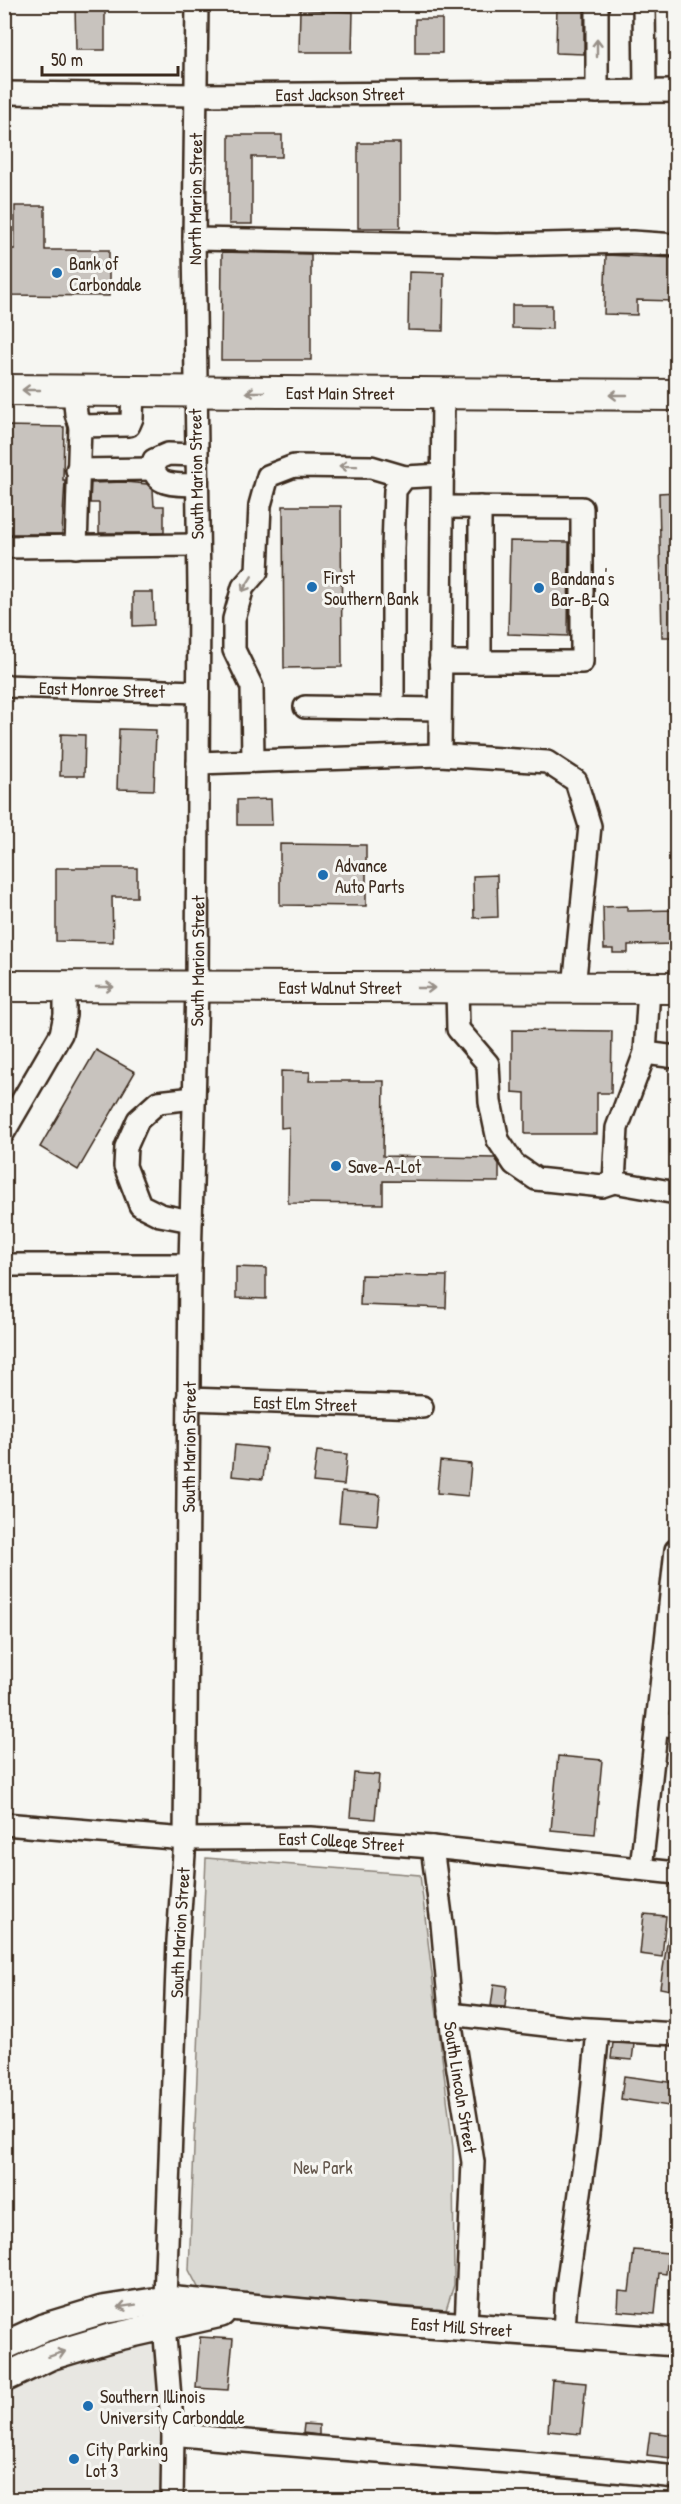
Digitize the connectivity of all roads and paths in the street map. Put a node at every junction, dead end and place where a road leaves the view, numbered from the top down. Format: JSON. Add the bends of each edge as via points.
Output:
{"nodes":[{"id":1,"x":197,"y":4,"type":"edge"},
{"id":2,"x":597,"y":4,"type":"edge"},
{"id":3,"x":644,"y":4,"type":"edge"},
{"id":4,"x":645,"y":91,"type":"junction"},
{"id":5,"x":676,"y":91,"type":"edge"},
{"id":6,"x":597,"y":92,"type":"junction"},
{"id":7,"x":4,"y":93,"type":"edge"},
{"id":8,"x":197,"y":95,"type":"junction"},
{"id":9,"x":194,"y":239,"type":"junction"},
{"id":10,"x":676,"y":245,"type":"edge"},
{"id":11,"x":4,"y":390,"type":"edge"},
{"id":12,"x":74,"y":391,"type":"junction"},
{"id":13,"x":134,"y":391,"type":"junction"},
{"id":14,"x":195,"y":392,"type":"junction"},
{"id":15,"x":443,"y":393,"type":"junction"},
{"id":16,"x":676,"y":395,"type":"edge"},
{"id":17,"x":81,"y":426,"type":"junction"},
{"id":18,"x":196,"y":455,"type":"junction"},
{"id":19,"x":77,"y":470,"type":"junction"},
{"id":20,"x":153,"y":470,"type":"junction"},
{"id":21,"x":442,"y":475,"type":"junction"},
{"id":22,"x":405,"y":477,"type":"junction"},
{"id":23,"x":196,"y":485,"type":"junction"},
{"id":24,"x":442,"y":507,"type":"junction"},
{"id":25,"x":480,"y":507,"type":"junction"},
{"id":26,"x":198,"y":545,"type":"junction"},
{"id":27,"x":4,"y":547,"type":"edge"},
{"id":28,"x":76,"y":547,"type":"junction"},
{"id":29,"x":440,"y":662,"type":"junction"},
{"id":30,"x":480,"y":662,"type":"junction"},
{"id":31,"x":4,"y":686,"type":"edge"},
{"id":32,"x":198,"y":692,"type":"junction"},
{"id":33,"x":305,"y":707,"type":"dead end"},
{"id":34,"x":393,"y":709,"type":"junction"},
{"id":35,"x":439,"y":709,"type":"junction"},
{"id":36,"x":440,"y":755,"type":"junction"},
{"id":37,"x":253,"y":761,"type":"junction"},
{"id":38,"x":198,"y":763,"type":"junction"},
{"id":39,"x":4,"y":986,"type":"edge"},
{"id":40,"x":65,"y":986,"type":"junction"},
{"id":41,"x":197,"y":987,"type":"junction"},
{"id":42,"x":457,"y":988,"type":"junction"},
{"id":43,"x":574,"y":988,"type":"junction"},
{"id":44,"x":663,"y":988,"type":"edge"},
{"id":45,"x":645,"y":1053,"type":"junction"},
{"id":46,"x":676,"y":1057,"type":"edge"},
{"id":47,"x":194,"y":1098,"type":"junction"},
{"id":48,"x":4,"y":1132,"type":"edge"},
{"id":49,"x":614,"y":1182,"type":"junction"},
{"id":50,"x":676,"y":1193,"type":"edge"},
{"id":51,"x":191,"y":1221,"type":"junction"},
{"id":52,"x":190,"y":1264,"type":"junction"},
{"id":53,"x":4,"y":1265,"type":"edge"},
{"id":54,"x":188,"y":1399,"type":"junction"},
{"id":55,"x":422,"y":1407,"type":"dead end"},
{"id":56,"x":676,"y":1550,"type":"edge"},
{"id":57,"x":667,"y":1725,"type":"edge"},
{"id":58,"x":4,"y":1824,"type":"edge"},
{"id":59,"x":185,"y":1839,"type":"junction"},
{"id":60,"x":432,"y":1847,"type":"junction"},
{"id":61,"x":641,"y":1869,"type":"junction"},
{"id":62,"x":676,"y":1873,"type":"edge"},
{"id":63,"x":450,"y":2014,"type":"junction"},
{"id":64,"x":598,"y":2030,"type":"junction"},
{"id":65,"x":676,"y":2034,"type":"edge"},
{"id":66,"x":165,"y":2313,"type":"junction"},
{"id":67,"x":466,"y":2326,"type":"junction"},
{"id":68,"x":564,"y":2334,"type":"junction"},
{"id":69,"x":676,"y":2342,"type":"edge"},
{"id":70,"x":4,"y":2346,"type":"edge"},
{"id":71,"x":4,"y":2378,"type":"edge"},
{"id":72,"x":173,"y":2434,"type":"junction"},
{"id":73,"x":676,"y":2477,"type":"edge"},
{"id":74,"x":172,"y":2499,"type":"edge"}],
"edges":[{"from":1,"to":8,"type":"street","name":"North Marion Street"},
{"from":6,"to":2,"type":"street","one_way":true},
{"from":3,"to":4,"type":"street"},
{"from":4,"to":5,"type":"street","name":"East Jackson Street"},
{"from":4,"to":6,"type":"street","name":"East Jackson Street"},
{"from":6,"to":8,"type":"street","name":"East Jackson Street"},
{"from":7,"to":8,"type":"street","name":"East Jackson Street"},
{"from":8,"to":9,"type":"street","name":"North Marion Street"},
{"from":9,"to":10,"type":"street"},
{"from":9,"to":14,"type":"street","name":"North Marion Street"},
{"from":12,"to":11,"type":"highway","name":"East Main Street","one_way":true},
{"from":12,"to":13,"type":"highway","name":"East Main Street"},
{"from":12,"to":17,"type":"street"},
{"from":13,"to":14,"type":"highway","name":"East Main Street"},
{"from":13,"to":17,"type":"street","via":[[129,425]]},
{"from":15,"to":14,"type":"highway","name":"East Main Street","one_way":true},
{"from":14,"to":18,"type":"street","name":"South Marion Street"},
{"from":16,"to":15,"type":"highway","name":"East Main Street","one_way":true},
{"from":15,"to":21,"type":"street"},
{"from":17,"to":19,"type":"street"},
{"from":18,"to":20,"type":"street","via":[[160,456],[154,460]]},
{"from":18,"to":23,"type":"street","name":"South Marion Street"},
{"from":19,"to":20,"type":"street"},
{"from":19,"to":28,"type":"street"},
{"from":20,"to":23,"type":"street","via":[[166,484]]},
{"from":21,"to":22,"type":"street"},
{"from":21,"to":24,"type":"street"},
{"from":22,"to":34,"type":"street","via":[[395,490]]},
{"from":22,"to":37,"type":"street","one_way":true,"via":[[371,467],[349,466],[294,466],[268,476],[260,505],[256,571],[243,587],[234,619],[234,650],[252,687]]},
{"from":23,"to":26,"type":"street","name":"South Marion Street"},
{"from":24,"to":25,"type":"street"},
{"from":24,"to":29,"type":"street"},
{"from":25,"to":30,"type":"street"},
{"from":25,"to":30,"type":"street","via":[[582,508],[582,662]]},
{"from":26,"to":28,"type":"street"},
{"from":26,"to":32,"type":"street","name":"South Marion Street"},
{"from":27,"to":28,"type":"street"},
{"from":29,"to":30,"type":"street"},
{"from":29,"to":35,"type":"street"},
{"from":31,"to":32,"type":"street","name":"East Monroe Street"},
{"from":32,"to":38,"type":"street","name":"South Marion Street"},
{"from":33,"to":34,"type":"street"},
{"from":34,"to":35,"type":"street"},
{"from":35,"to":36,"type":"street"},
{"from":36,"to":37,"type":"street"},
{"from":36,"to":43,"type":"street","via":[[547,762],[576,781],[590,826]]},
{"from":37,"to":38,"type":"street"},
{"from":38,"to":41,"type":"street","name":"South Marion Street"},
{"from":39,"to":40,"type":"highway","name":"East Walnut Street"},
{"from":40,"to":41,"type":"highway","name":"East Walnut Street","one_way":true},
{"from":40,"to":48,"type":"street","via":[[61,1034]]},
{"from":41,"to":42,"type":"highway","name":"East Walnut Street","one_way":true},
{"from":41,"to":47,"type":"street","name":"South Marion Street"},
{"from":42,"to":43,"type":"highway","name":"East Walnut Street"},
{"from":42,"to":49,"type":"street","via":[[458,1029],[488,1064],[498,1140],[514,1164],[536,1179],[602,1186]]},
{"from":43,"to":44,"type":"highway","name":"East Walnut Street"},
{"from":44,"to":45,"type":"street"},
{"from":45,"to":46,"type":"street"},
{"from":45,"to":49,"type":"street","via":[[617,1128]]},
{"from":47,"to":51,"type":"street","name":"South Marion Street"},
{"from":47,"to":51,"type":"street","via":[[158,1102],[138,1120],[126,1147],[126,1166],[141,1205],[160,1215]]},
{"from":49,"to":50,"type":"street"},
{"from":51,"to":52,"type":"street","name":"South Marion Street"},
{"from":52,"to":53,"type":"street"},
{"from":52,"to":54,"type":"street","name":"South Marion Street"},
{"from":54,"to":55,"type":"street","name":"East Elm Street"},
{"from":54,"to":59,"type":"street","name":"South Marion Street"},
{"from":56,"to":57,"type":"street"},
{"from":57,"to":61,"type":"street"},
{"from":58,"to":59,"type":"street","name":"East College Street"},
{"from":59,"to":60,"type":"street","name":"East College Street","via":[[310,1838]]},
{"from":59,"to":66,"type":"street","name":"South Marion Street"},
{"from":60,"to":61,"type":"street","name":"East College Street"},
{"from":60,"to":63,"type":"street","name":"South Lincoln Street"},
{"from":61,"to":62,"type":"street","name":"East College Street"},
{"from":63,"to":64,"type":"street"},
{"from":63,"to":67,"type":"street","name":"South Lincoln Street","via":[[473,2162]]},
{"from":64,"to":65,"type":"street"},
{"from":64,"to":68,"type":"street"},
{"from":66,"to":67,"type":"main road","name":"East Mill Street","via":[[248,2306]]},
{"from":66,"to":70,"type":"main road","name":"East Mill Street","one_way":true,"via":[[102,2310],[43,2328]]},
{"from":71,"to":66,"type":"main road","name":"East Mill Street","one_way":true,"via":[[50,2356],[110,2338]]},
{"from":66,"to":72,"type":"street","name":"South Marion Street"},
{"from":67,"to":68,"type":"main road","name":"East Mill Street"},
{"from":68,"to":69,"type":"main road","name":"East Mill Street"},
{"from":72,"to":73,"type":"street"},
{"from":72,"to":74,"type":"street","name":"South Marion Street"}]}
